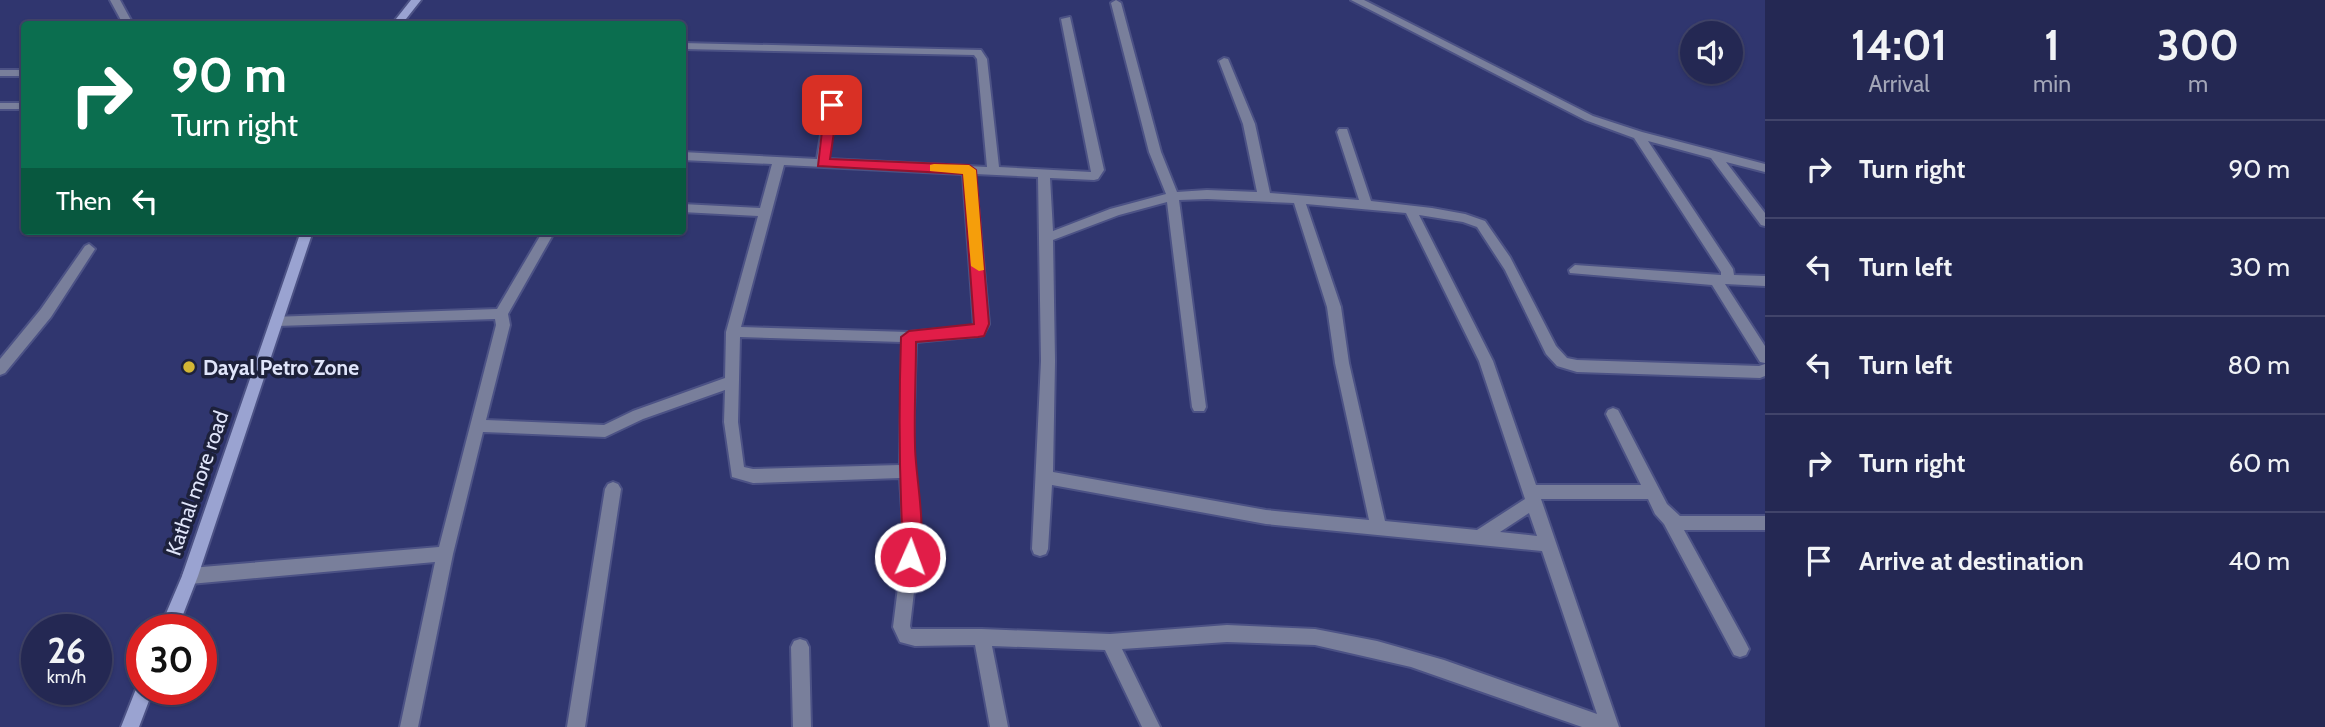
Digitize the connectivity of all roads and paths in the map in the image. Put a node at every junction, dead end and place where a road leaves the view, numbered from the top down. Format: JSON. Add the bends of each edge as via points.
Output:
{"nodes":[{"id":1,"x":115,"y":0,"type":"edge"},
{"id":2,"x":416,"y":0,"type":"edge"},
{"id":3,"x":1356,"y":0,"type":"edge"},
{"id":4,"x":1116,"y":3,"type":"dead end"},
{"id":5,"x":1066,"y":19,"type":"dead end"},
{"id":6,"x":126,"y":21,"type":"edge"},
{"id":7,"x":399,"y":21,"type":"edge"},
{"id":8,"x":686,"y":46,"type":"edge"},
{"id":9,"x":1224,"y":61,"type":"dead end"},
{"id":10,"x":21,"y":73,"type":"edge"},
{"id":11,"x":2,"y":74,"type":"edge"},
{"id":12,"x":832,"y":105,"type":"dead end"},
{"id":13,"x":0,"y":106,"type":"edge"},
{"id":14,"x":21,"y":106,"type":"edge"},
{"id":15,"x":1343,"y":132,"type":"dead end"},
{"id":16,"x":1638,"y":135,"type":"junction"},
{"id":17,"x":1715,"y":155,"type":"junction"},
{"id":18,"x":686,"y":156,"type":"edge"},
{"id":19,"x":779,"y":160,"type":"junction"},
{"id":20,"x":822,"y":163,"type":"junction"},
{"id":21,"x":1765,"y":168,"type":"edge"},
{"id":22,"x":969,"y":170,"type":"junction"},
{"id":23,"x":993,"y":171,"type":"junction"},
{"id":24,"x":1044,"y":173,"type":"junction"},
{"id":25,"x":1264,"y":195,"type":"junction"},
{"id":26,"x":1174,"y":197,"type":"junction"},
{"id":27,"x":1299,"y":200,"type":"junction"},
{"id":28,"x":1366,"y":204,"type":"junction"},
{"id":29,"x":686,"y":208,"type":"edge"},
{"id":30,"x":1411,"y":211,"type":"junction"},
{"id":31,"x":764,"y":212,"type":"junction"},
{"id":32,"x":1765,"y":222,"type":"edge"},
{"id":33,"x":306,"y":235,"type":"edge"},
{"id":34,"x":547,"y":235,"type":"edge"},
{"id":35,"x":1048,"y":238,"type":"junction"},
{"id":36,"x":89,"y":250,"type":"dead end"},
{"id":37,"x":1575,"y":270,"type":"dead end"},
{"id":38,"x":1721,"y":280,"type":"junction"},
{"id":39,"x":1765,"y":281,"type":"edge"},
{"id":40,"x":501,"y":314,"type":"junction"},
{"id":41,"x":277,"y":321,"type":"junction"},
{"id":42,"x":733,"y":332,"type":"junction"},
{"id":43,"x":909,"y":337,"type":"junction"},
{"id":44,"x":1765,"y":358,"type":"edge"},
{"id":45,"x":0,"y":369,"type":"edge"},
{"id":46,"x":1765,"y":370,"type":"edge"},
{"id":47,"x":732,"y":382,"type":"junction"},
{"id":48,"x":1199,"y":407,"type":"dead end"},
{"id":49,"x":1613,"y":414,"type":"dead end"},
{"id":50,"x":479,"y":426,"type":"junction"},
{"id":51,"x":908,"y":471,"type":"junction"},
{"id":52,"x":1046,"y":477,"type":"junction"},
{"id":53,"x":614,"y":489,"type":"dead end"},
{"id":54,"x":1653,"y":492,"type":"junction"},
{"id":55,"x":1532,"y":496,"type":"junction"},
{"id":56,"x":1670,"y":519,"type":"junction"},
{"id":57,"x":1765,"y":523,"type":"edge"},
{"id":58,"x":1379,"y":528,"type":"junction"},
{"id":59,"x":1480,"y":537,"type":"junction"},
{"id":60,"x":1546,"y":544,"type":"junction"},
{"id":61,"x":1040,"y":549,"type":"dead end"},
{"id":62,"x":445,"y":554,"type":"junction"},
{"id":63,"x":190,"y":576,"type":"junction"},
{"id":64,"x":175,"y":614,"type":"edge"},
{"id":65,"x":982,"y":637,"type":"junction"},
{"id":66,"x":1110,"y":642,"type":"junction"},
{"id":67,"x":800,"y":647,"type":"dead end"},
{"id":68,"x":1740,"y":649,"type":"dead end"},
{"id":69,"x":139,"y":705,"type":"edge"},
{"id":70,"x":130,"y":727,"type":"edge"},
{"id":71,"x":409,"y":727,"type":"edge"},
{"id":72,"x":576,"y":727,"type":"edge"},
{"id":73,"x":802,"y":727,"type":"edge"},
{"id":74,"x":999,"y":727,"type":"edge"},
{"id":75,"x":1151,"y":727,"type":"edge"},
{"id":76,"x":1609,"y":727,"type":"edge"}],
"edges":[{"from":1,"to":6,"type":"street"},
{"from":2,"to":7,"type":"main road"},
{"from":3,"to":16,"type":"street","via":[[1560,105]]},
{"from":4,"to":26,"type":"street","via":[[1156,152]]},
{"from":5,"to":24,"type":"street","via":[[1098,170],[1094,176]]},
{"from":8,"to":23,"type":"street","via":[[977,52],[982,59]]},
{"from":9,"to":25,"type":"street","via":[[1249,124]]},
{"from":10,"to":11,"type":"street"},
{"from":12,"to":20,"type":"street"},
{"from":13,"to":14,"type":"street"},
{"from":15,"to":28,"type":"street"},
{"from":16,"to":17,"type":"street"},
{"from":16,"to":38,"type":"street","via":[[1728,272]]},
{"from":17,"to":21,"type":"street"},
{"from":17,"to":32,"type":"street"},
{"from":18,"to":19,"type":"street"},
{"from":19,"to":20,"type":"street"},
{"from":19,"to":31,"type":"street"},
{"from":20,"to":22,"type":"street"},
{"from":22,"to":23,"type":"street"},
{"from":22,"to":43,"type":"street","via":[[982,324],[978,331]]},
{"from":23,"to":24,"type":"street"},
{"from":24,"to":35,"type":"street"},
{"from":25,"to":26,"type":"street"},
{"from":25,"to":27,"type":"street"},
{"from":26,"to":35,"type":"street","via":[[1089,220]]},
{"from":26,"to":48,"type":"street"},
{"from":27,"to":28,"type":"street"},
{"from":27,"to":58,"type":"street","via":[[1334,307]]},
{"from":28,"to":30,"type":"street"},
{"from":29,"to":31,"type":"street"},
{"from":30,"to":46,"type":"street","via":[[1462,216],[1481,225],[1553,353],[1563,362]]},
{"from":30,"to":55,"type":"street","via":[[1486,361]]},
{"from":31,"to":42,"type":"street"},
{"from":33,"to":41,"type":"main road","name":"Kathal more road"},
{"from":34,"to":40,"type":"street"},
{"from":35,"to":52,"type":"street"},
{"from":36,"to":45,"type":"street"},
{"from":37,"to":38,"type":"street"},
{"from":38,"to":39,"type":"street"},
{"from":38,"to":44,"type":"street"},
{"from":40,"to":41,"type":"street"},
{"from":40,"to":50,"type":"street","via":[[503,325]]},
{"from":41,"to":63,"type":"main road","name":"Kathal more road"},
{"from":42,"to":43,"type":"street"},
{"from":42,"to":47,"type":"street"},
{"from":43,"to":51,"type":"street"},
{"from":47,"to":50,"type":"street","via":[[605,431]]},
{"from":47,"to":51,"type":"street","via":[[734,467],[743,475]]},
{"from":49,"to":54,"type":"street"},
{"from":50,"to":62,"type":"street"},
{"from":51,"to":65,"type":"street","via":[[912,540],[901,628],[906,636],[915,638]]},
{"from":52,"to":58,"type":"street","via":[[1266,517]]},
{"from":52,"to":61,"type":"street"},
{"from":53,"to":72,"type":"street"},
{"from":54,"to":55,"type":"street"},
{"from":54,"to":56,"type":"street"},
{"from":55,"to":59,"type":"street"},
{"from":55,"to":60,"type":"street"},
{"from":56,"to":57,"type":"street","via":[[1680,523]]},
{"from":56,"to":68,"type":"street"},
{"from":58,"to":59,"type":"street"},
{"from":59,"to":60,"type":"street"},
{"from":60,"to":76,"type":"street"},
{"from":62,"to":63,"type":"street"},
{"from":62,"to":71,"type":"street"},
{"from":63,"to":64,"type":"main road","name":"Kathal more road"},
{"from":65,"to":66,"type":"street"},
{"from":65,"to":74,"type":"street"},
{"from":66,"to":75,"type":"street"},
{"from":66,"to":76,"type":"street","via":[[1201,634],[1303,636],[1343,642],[1461,675]]},
{"from":67,"to":73,"type":"street"},
{"from":69,"to":70,"type":"main road"}]}
